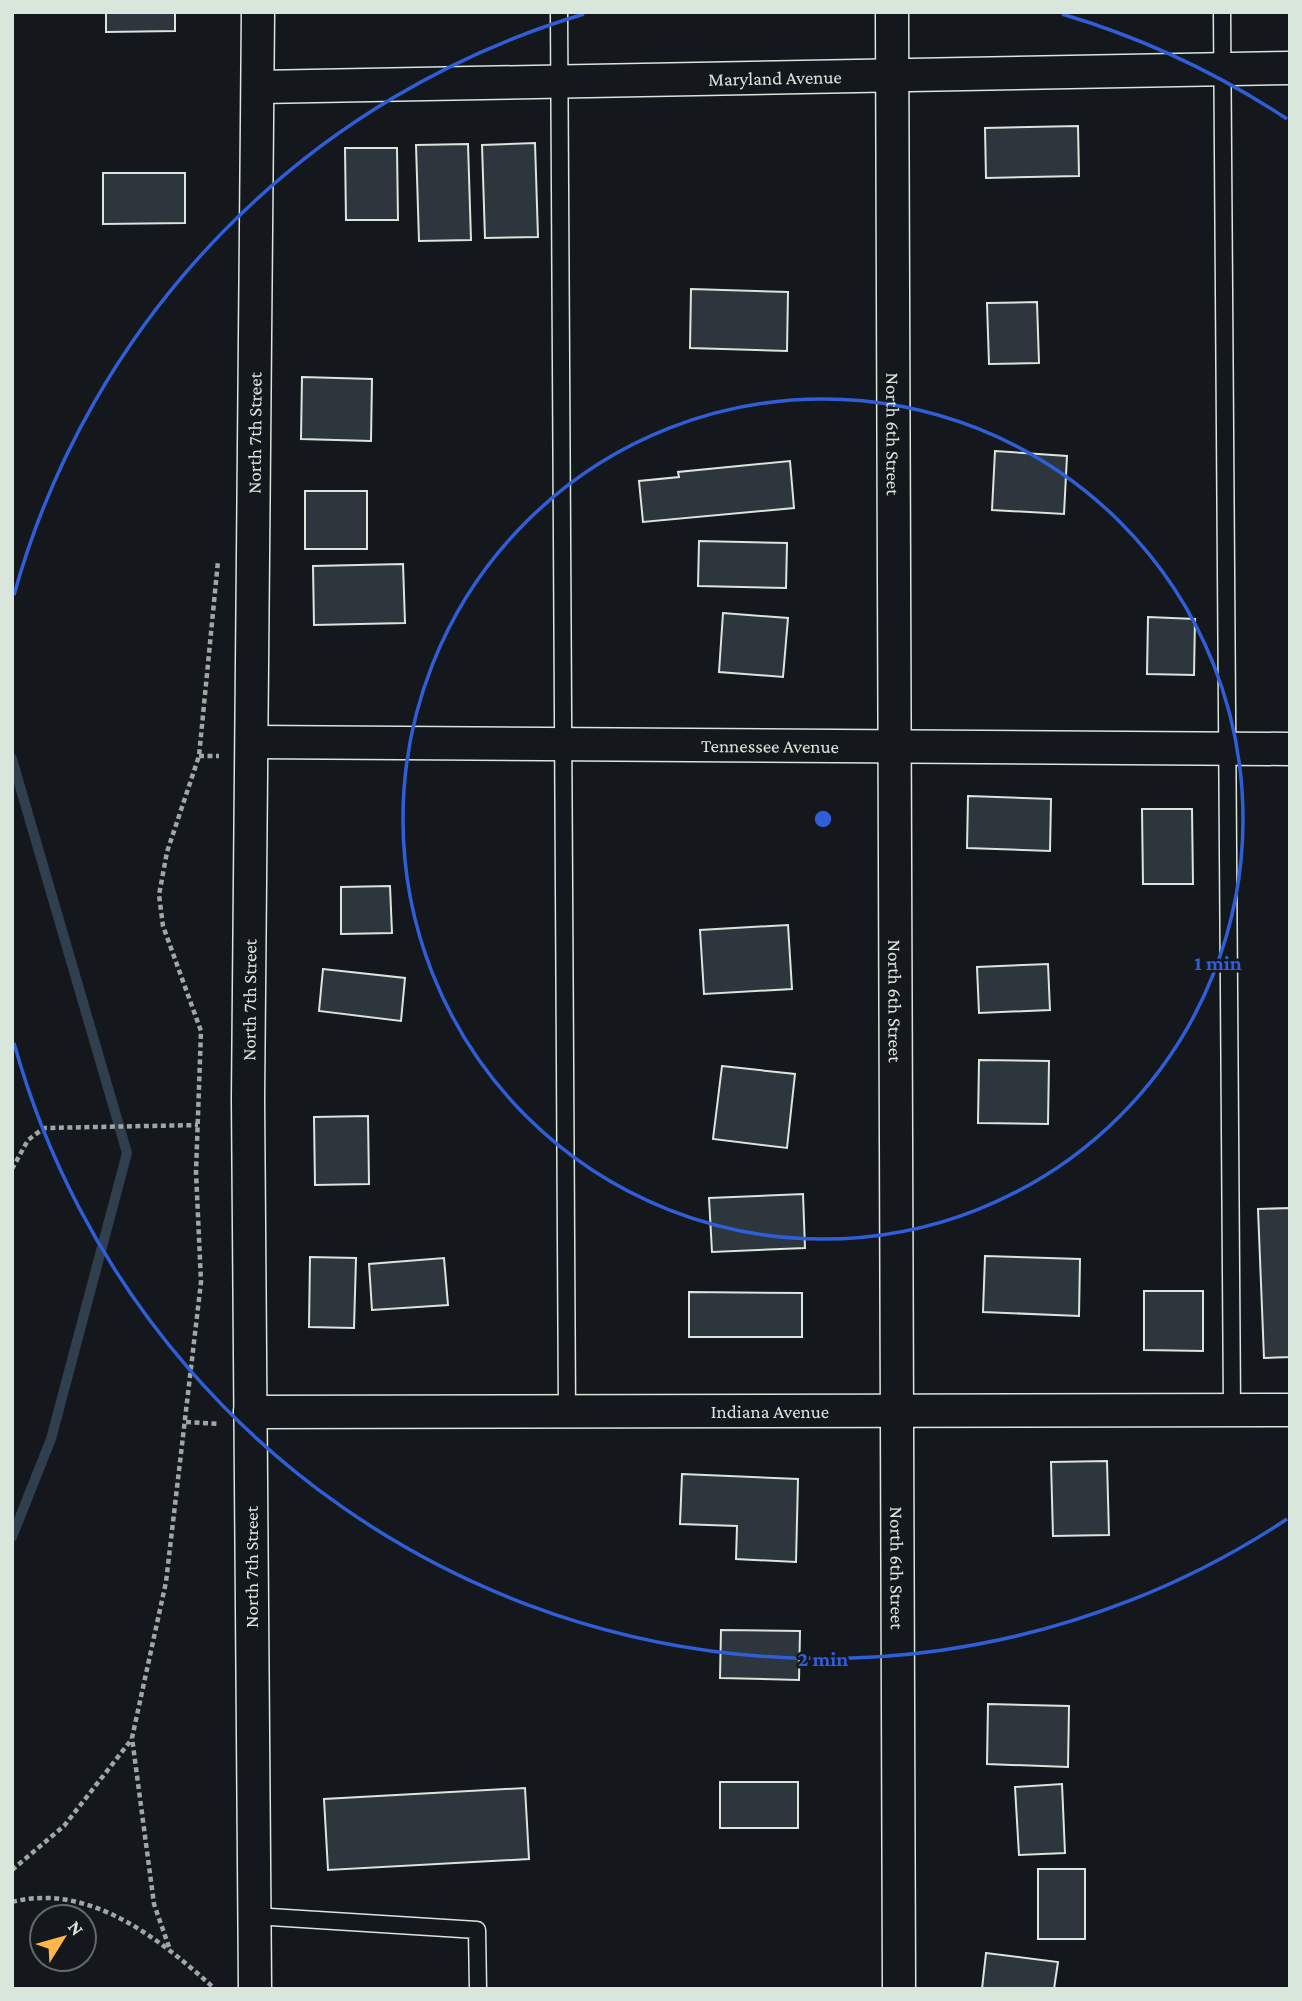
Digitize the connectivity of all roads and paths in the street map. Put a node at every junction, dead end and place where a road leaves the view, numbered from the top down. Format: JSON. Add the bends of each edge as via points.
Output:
{"nodes":[{"id":1,"x":258,"y":12,"type":"edge"},
{"id":2,"x":559,"y":12,"type":"edge"},
{"id":3,"x":892,"y":12,"type":"edge"},
{"id":4,"x":1222,"y":12,"type":"edge"},
{"id":5,"x":1290,"y":68,"type":"edge"},
{"id":6,"x":1222,"y":69,"type":"junction"},
{"id":7,"x":892,"y":76,"type":"junction"},
{"id":8,"x":559,"y":82,"type":"junction"},
{"id":9,"x":259,"y":87,"type":"junction"},
{"id":10,"x":254,"y":552,"type":"junction"},
{"id":11,"x":252,"y":743,"type":"junction"},
{"id":12,"x":562,"y":744,"type":"junction"},
{"id":13,"x":895,"y":745,"type":"junction"},
{"id":14,"x":1227,"y":749,"type":"junction"},
{"id":15,"x":1290,"y":749,"type":"edge"},
{"id":16,"x":198,"y":1125,"type":"junction"},
{"id":17,"x":12,"y":1168,"type":"edge"},
{"id":18,"x":896,"y":1409,"type":"junction"},
{"id":19,"x":1232,"y":1410,"type":"junction"},
{"id":20,"x":1290,"y":1410,"type":"edge"},
{"id":21,"x":250,"y":1412,"type":"junction"},
{"id":22,"x":567,"y":1413,"type":"junction"},
{"id":23,"x":132,"y":1738,"type":"junction"},
{"id":24,"x":12,"y":1870,"type":"edge"},
{"id":25,"x":12,"y":1902,"type":"edge"},
{"id":26,"x":254,"y":1916,"type":"junction"},
{"id":27,"x":169,"y":1947,"type":"junction"},
{"id":28,"x":215,"y":1989,"type":"edge"},
{"id":29,"x":255,"y":1989,"type":"edge"},
{"id":30,"x":478,"y":1989,"type":"edge"},
{"id":31,"x":899,"y":1989,"type":"edge"}],
"edges":[{"from":1,"to":9,"type":"street","name":"North 7th Street"},
{"from":2,"to":8,"type":"lane"},
{"from":3,"to":7,"type":"street","name":"North 6th Street"},
{"from":4,"to":6,"type":"lane"},
{"from":5,"to":6,"type":"street","name":"Maryland Avenue"},
{"from":6,"to":7,"type":"street","name":"Maryland Avenue"},
{"from":6,"to":14,"type":"lane"},
{"from":7,"to":8,"type":"street","name":"Maryland Avenue"},
{"from":7,"to":13,"type":"street","name":"North 6th Street"},
{"from":8,"to":9,"type":"street","name":"Maryland Avenue"},
{"from":8,"to":12,"type":"lane"},
{"from":9,"to":10,"type":"street","name":"North 7th Street"},
{"from":10,"to":11,"type":"street","name":"North 7th Street"},
{"from":10,"to":16,"type":"path","via":[[225,550],[216,564],[199,756],[167,852],[159,895],[163,926],[201,1031]]},
{"from":11,"to":12,"type":"street","name":"Tennessee Avenue"},
{"from":11,"to":21,"type":"street","name":"North 7th Street"},
{"from":12,"to":13,"type":"street","name":"Tennessee Avenue"},
{"from":12,"to":22,"type":"lane"},
{"from":13,"to":14,"type":"street","name":"Tennessee Avenue"},
{"from":13,"to":18,"type":"street","name":"North 6th Street"},
{"from":14,"to":15,"type":"street","name":"Tennessee Avenue"},
{"from":14,"to":19,"type":"lane"},
{"from":16,"to":17,"type":"path","via":[[44,1128],[35,1132]]},
{"from":16,"to":23,"type":"path","via":[[201,1282],[166,1582]]},
{"from":18,"to":19,"type":"street","name":"Indiana Avenue"},
{"from":18,"to":22,"type":"street","name":"Indiana Avenue"},
{"from":18,"to":31,"type":"street","name":"North 6th Street"},
{"from":19,"to":20,"type":"street","name":"Indiana Avenue"},
{"from":21,"to":22,"type":"street","name":"Indiana Avenue"},
{"from":21,"to":26,"type":"street","name":"North 7th Street"},
{"from":23,"to":24,"type":"path","via":[[64,1826]]},
{"from":23,"to":27,"type":"path","via":[[154,1904]]},
{"from":25,"to":27,"type":"path","via":[[75,1899]]},
{"from":26,"to":29,"type":"street","name":"North 7th Street"},
{"from":26,"to":30,"type":"lane","via":[[477,1930]]},
{"from":27,"to":28,"type":"path"}]}
